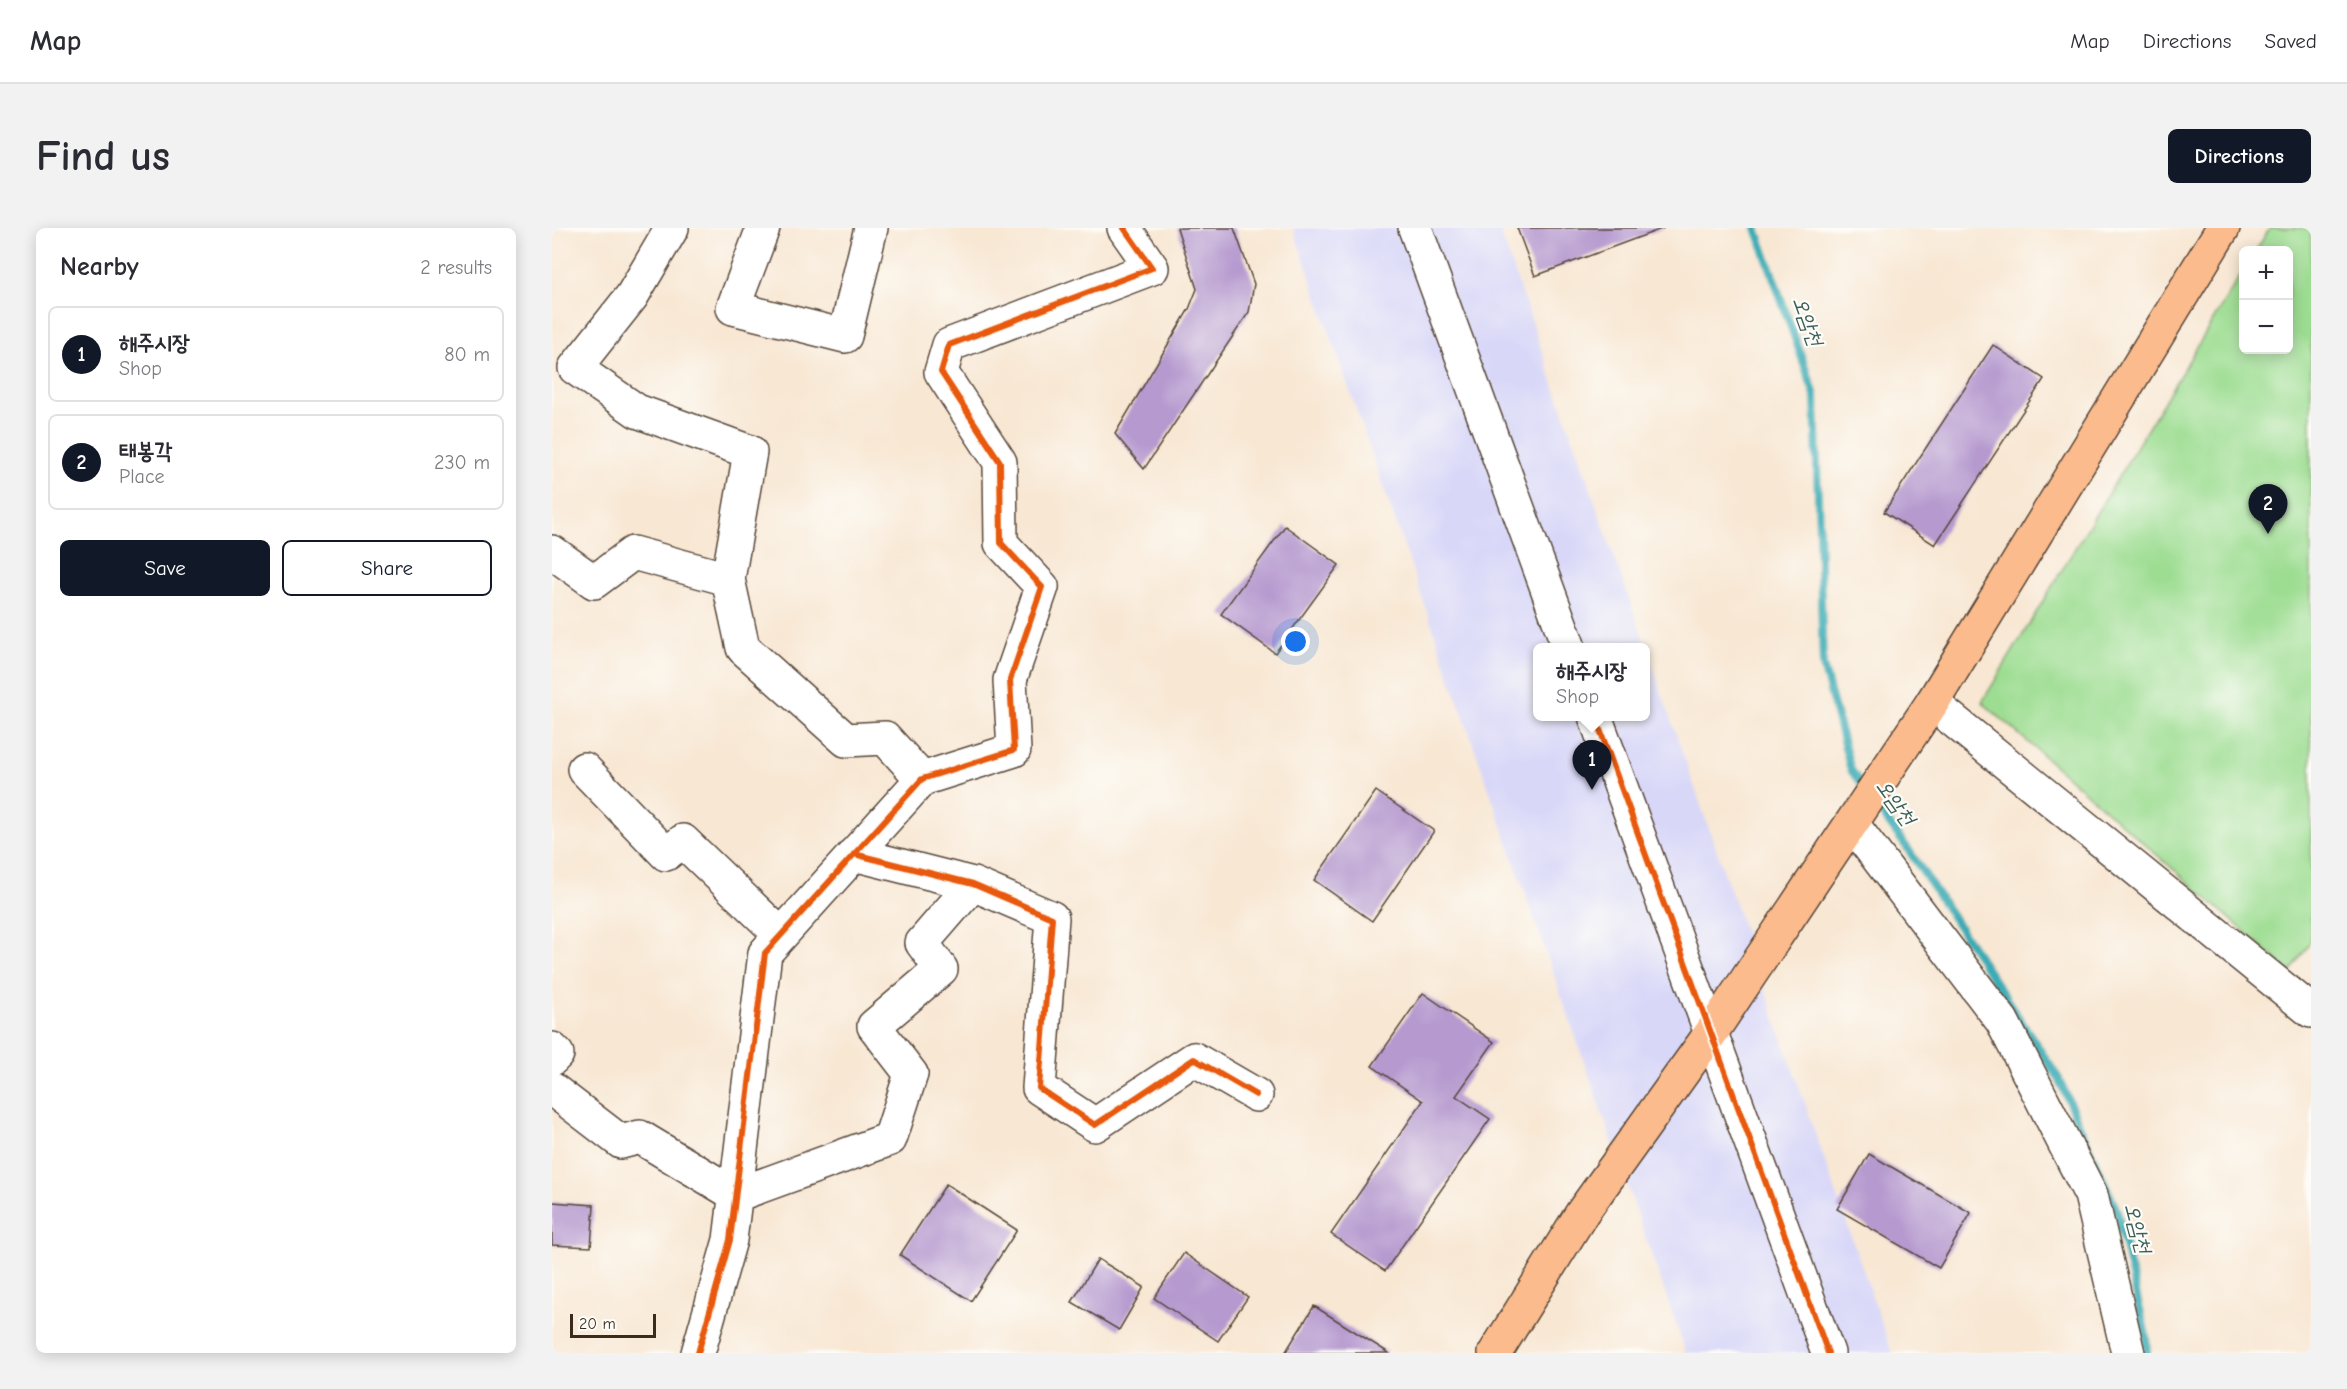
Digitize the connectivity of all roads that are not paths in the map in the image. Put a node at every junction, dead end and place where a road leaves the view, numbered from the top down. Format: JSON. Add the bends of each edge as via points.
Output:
{"nodes":[{"id":1,"x":672,"y":228,"type":"edge"},
{"id":2,"x":763,"y":228,"type":"edge"},
{"id":3,"x":871,"y":228,"type":"edge"},
{"id":4,"x":1124,"y":228,"type":"edge"},
{"id":5,"x":1415,"y":228,"type":"edge"},
{"id":6,"x":2223,"y":228,"type":"edge"},
{"id":7,"x":552,"y":552,"type":"edge"},
{"id":8,"x":728,"y":579,"type":"junction"},
{"id":9,"x":1567,"y":643,"type":"edge"},
{"id":10,"x":1932,"y":703,"type":"junction"},
{"id":11,"x":1595,"y":721,"type":"edge"},
{"id":12,"x":584,"y":769,"type":"dead end"},
{"id":13,"x":922,"y":779,"type":"junction"},
{"id":14,"x":1852,"y":824,"type":"junction"},
{"id":15,"x":854,"y":854,"type":"junction"},
{"id":16,"x":973,"y":884,"type":"junction"},
{"id":17,"x":781,"y":934,"type":"junction"},
{"id":18,"x":2311,"y":1011,"type":"edge"},
{"id":19,"x":1711,"y":1033,"type":"junction"},
{"id":20,"x":552,"y":1049,"type":"edge"},
{"id":21,"x":552,"y":1059,"type":"edge"},
{"id":22,"x":552,"y":1089,"type":"edge"},
{"id":23,"x":1256,"y":1095,"type":"dead end"},
{"id":24,"x":736,"y":1195,"type":"junction"},
{"id":25,"x":698,"y":1353,"type":"edge"},
{"id":26,"x":1496,"y":1353,"type":"edge"},
{"id":27,"x":1828,"y":1353,"type":"edge"},
{"id":28,"x":2128,"y":1353,"type":"edge"}],
"edges":[{"from":1,"to":8,"type":"street","via":[[632,296],[575,368],[637,411],[750,452]]},
{"from":2,"to":3,"type":"street","via":[[733,308],[845,336]]},
{"from":4,"to":13,"type":"street","via":[[1152,268],[949,345],[940,372],[1000,462],[1001,543],[1042,587],[1010,680],[1014,750]]},
{"from":5,"to":9,"type":"street"},
{"from":6,"to":10,"type":"main road"},
{"from":7,"to":8,"type":"street","via":[[594,582],[633,553]]},
{"from":8,"to":13,"type":"street","via":[[743,648],[846,740],[885,738]]},
{"from":10,"to":14,"type":"main road"},
{"from":10,"to":18,"type":"street"},
{"from":11,"to":19,"type":"street"},
{"from":12,"to":17,"type":"street","via":[[666,854],[683,840]]},
{"from":13,"to":15,"type":"street"},
{"from":14,"to":19,"type":"main road"},
{"from":14,"to":28,"type":"street","via":[[2002,1021],[2091,1195]]},
{"from":15,"to":16,"type":"street"},
{"from":15,"to":17,"type":"street"},
{"from":16,"to":23,"type":"street","via":[[1052,918],[1039,1089],[1095,1125],[1194,1059]]},
{"from":16,"to":24,"type":"street","via":[[922,944],[941,969],[874,1026],[911,1074],[890,1139]]},
{"from":17,"to":24,"type":"street","via":[[765,953]]},
{"from":19,"to":26,"type":"main road","via":[[1582,1213]]},
{"from":19,"to":27,"type":"street"},
{"from":20,"to":21,"type":"street","via":[[557,1054]]},
{"from":22,"to":24,"type":"street","via":[[621,1142],[639,1137]]},
{"from":24,"to":25,"type":"street","via":[[730,1240]]}]}
